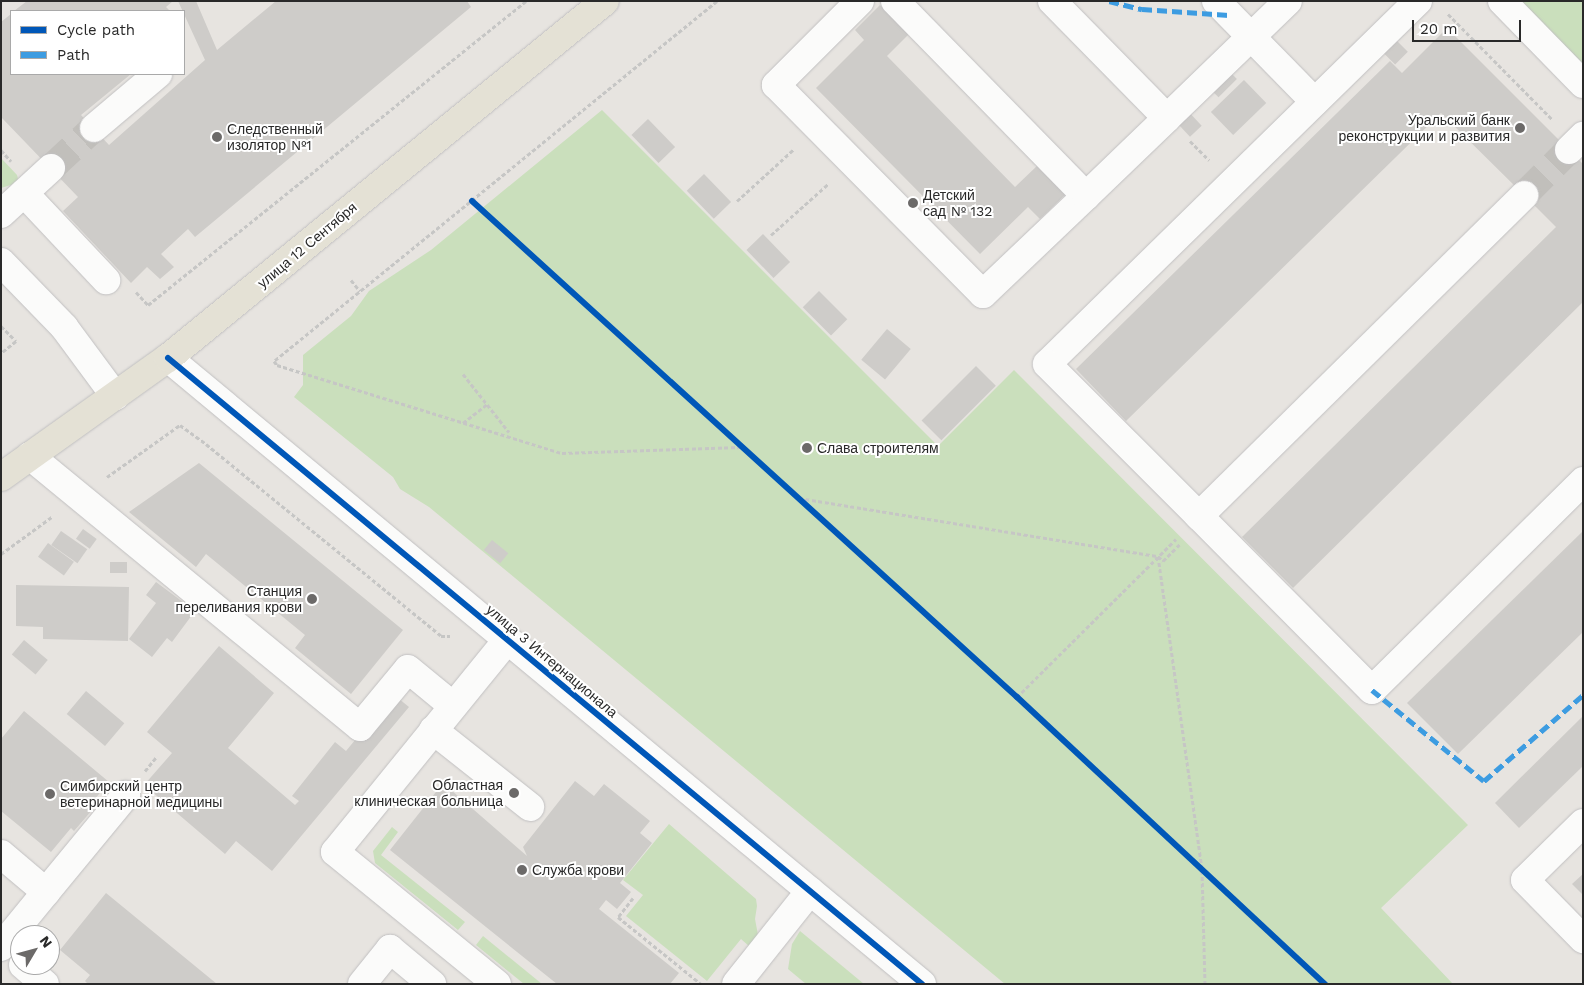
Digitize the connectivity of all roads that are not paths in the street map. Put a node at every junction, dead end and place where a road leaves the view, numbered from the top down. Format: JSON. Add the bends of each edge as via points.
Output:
{"nodes":[{"id":1,"x":604,"y":1,"type":"edge"},
{"id":2,"x":860,"y":1,"type":"edge"},
{"id":3,"x":895,"y":1,"type":"edge"},
{"id":4,"x":1052,"y":1,"type":"edge"},
{"id":5,"x":1216,"y":1,"type":"edge"},
{"id":6,"x":1288,"y":1,"type":"edge"},
{"id":7,"x":1502,"y":1,"type":"edge"},
{"id":8,"x":1430,"y":5,"type":"edge"},
{"id":9,"x":1251,"y":37,"type":"junction"},
{"id":10,"x":157,"y":75,"type":"edge"},
{"id":11,"x":1583,"y":84,"type":"edge"},
{"id":12,"x":1315,"y":102,"type":"junction"},
{"id":13,"x":1167,"y":118,"type":"junction"},
{"id":14,"x":94,"y":128,"type":"tunnel mouth"},
{"id":15,"x":51,"y":168,"type":"tunnel mouth"},
{"id":16,"x":24,"y":193,"type":"junction"},
{"id":17,"x":1524,"y":195,"type":"tunnel mouth"},
{"id":18,"x":1086,"y":196,"type":"junction"},
{"id":19,"x":1,"y":214,"type":"edge"},
{"id":20,"x":1,"y":262,"type":"edge"},
{"id":21,"x":106,"y":280,"type":"dead end"},
{"id":22,"x":168,"y":358,"type":"junction"},
{"id":23,"x":115,"y":396,"type":"junction"},
{"id":24,"x":30,"y":456,"type":"junction"},
{"id":25,"x":1,"y":477,"type":"edge"},
{"id":26,"x":1583,"y":481,"type":"edge"},
{"id":27,"x":1199,"y":516,"type":"junction"},
{"id":28,"x":507,"y":640,"type":"junction"},
{"id":29,"x":453,"y":706,"type":"junction"},
{"id":30,"x":433,"y":730,"type":"junction"},
{"id":31,"x":126,"y":795,"type":"dead end"},
{"id":32,"x":530,"y":807,"type":"dead end"},
{"id":33,"x":1583,"y":823,"type":"edge"},
{"id":34,"x":1,"y":854,"type":"edge"},
{"id":35,"x":810,"y":891,"type":"junction"},
{"id":36,"x":46,"y":892,"type":"junction"},
{"id":37,"x":1583,"y":939,"type":"edge"},
{"id":38,"x":1,"y":947,"type":"edge"},
{"id":39,"x":34,"y":975,"type":"edge"},
{"id":40,"x":45,"y":984,"type":"edge"},
{"id":41,"x":362,"y":984,"type":"edge"},
{"id":42,"x":432,"y":984,"type":"edge"},
{"id":43,"x":497,"y":984,"type":"edge"},
{"id":44,"x":736,"y":984,"type":"edge"},
{"id":45,"x":922,"y":984,"type":"edge"}],
"edges":[{"from":1,"to":22,"type":"main road","name":"улица 12 Сентября"},
{"from":2,"to":18,"type":"street","via":[[776,85],[984,294]]},
{"from":3,"to":18,"type":"street"},
{"from":4,"to":13,"type":"street"},
{"from":5,"to":9,"type":"street"},
{"from":6,"to":9,"type":"street"},
{"from":7,"to":11,"type":"street"},
{"from":8,"to":12,"type":"street"},
{"from":9,"to":12,"type":"street"},
{"from":9,"to":13,"type":"street"},
{"from":10,"to":14,"type":"street"},
{"from":12,"to":27,"type":"street","via":[[1047,364]]},
{"from":13,"to":18,"type":"street"},
{"from":15,"to":16,"type":"street"},
{"from":16,"to":19,"type":"street"},
{"from":16,"to":21,"type":"street"},
{"from":17,"to":27,"type":"street"},
{"from":20,"to":23,"type":"street","via":[[64,328]]},
{"from":22,"to":23,"type":"main road","name":"улица 12 Сентября"},
{"from":22,"to":28,"type":"street","name":"улица 3 Интернационала"},
{"from":23,"to":24,"type":"main road","name":"улица 12 Сентября"},
{"from":24,"to":25,"type":"main road","name":"улица 12 Сентября"},
{"from":24,"to":29,"type":"street","via":[[360,727],[408,670]]},
{"from":26,"to":27,"type":"street","via":[[1372,690]]},
{"from":28,"to":29,"type":"street"},
{"from":28,"to":35,"type":"street","name":"улица 3 Интернационала"},
{"from":29,"to":30,"type":"street"},
{"from":30,"to":32,"type":"street"},
{"from":30,"to":43,"type":"street","via":[[335,852]]},
{"from":31,"to":36,"type":"street"},
{"from":33,"to":37,"type":"street","via":[[1524,880]]},
{"from":34,"to":36,"type":"street"},
{"from":35,"to":44,"type":"street"},
{"from":35,"to":45,"type":"street","name":"улица 3 Интернационала"},
{"from":36,"to":38,"type":"street"},
{"from":39,"to":40,"type":"street"},
{"from":41,"to":42,"type":"street","via":[[390,949]]}]}
